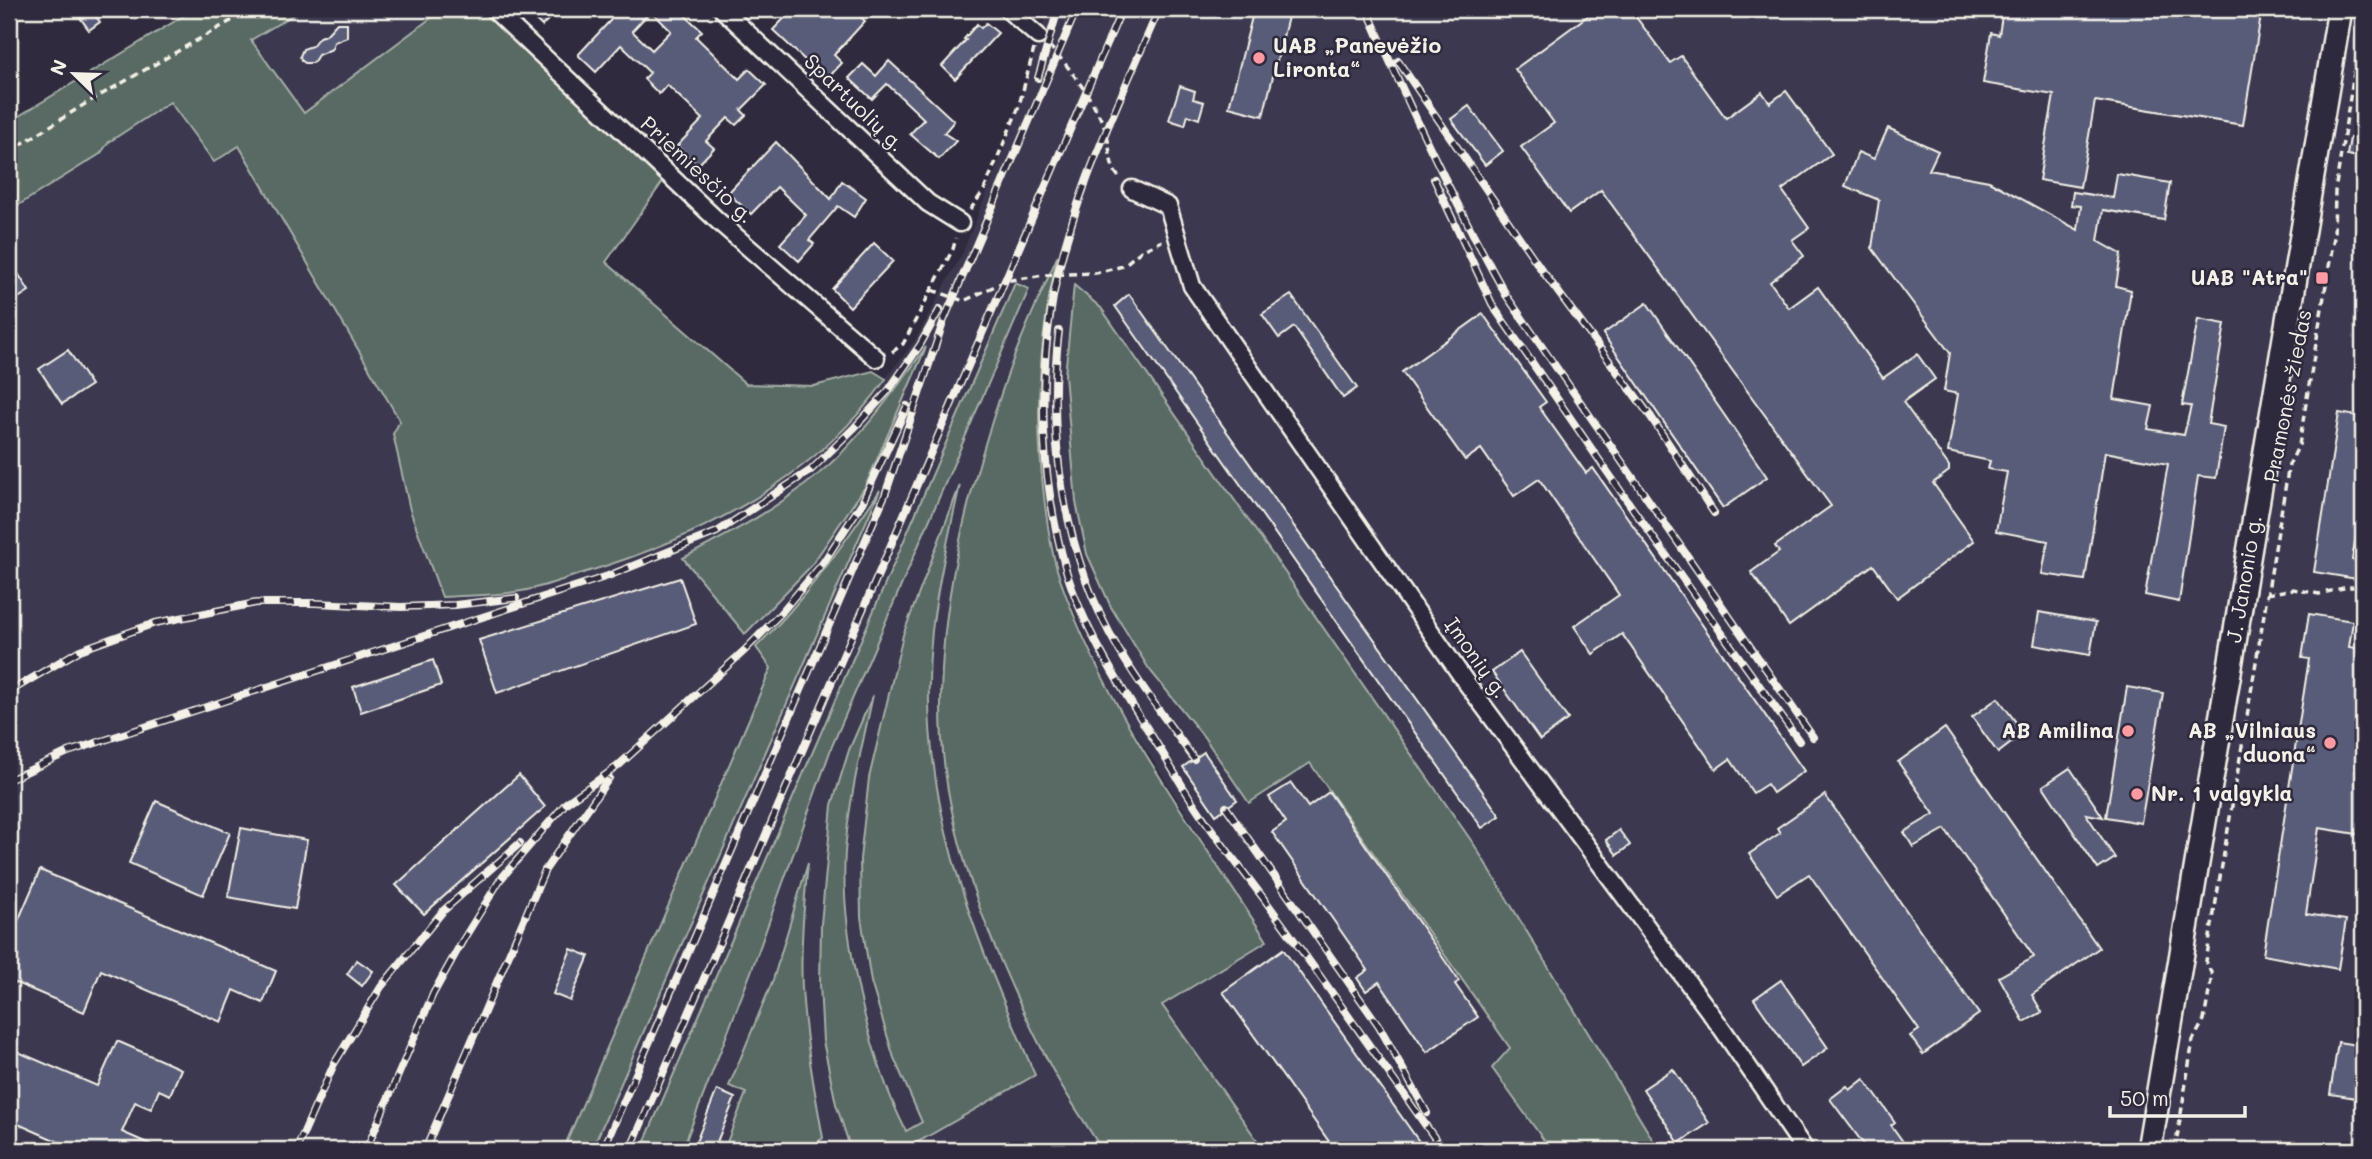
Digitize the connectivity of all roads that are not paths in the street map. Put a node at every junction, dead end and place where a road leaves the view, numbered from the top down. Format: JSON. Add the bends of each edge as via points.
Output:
{"nodes":[{"id":1,"x":493,"y":9,"type":"edge"},
{"id":2,"x":722,"y":9,"type":"edge"},
{"id":3,"x":1007,"y":9,"type":"edge"},
{"id":4,"x":2340,"y":9,"type":"edge"},
{"id":5,"x":1038,"y":36,"type":"road end"},
{"id":6,"x":1132,"y":189,"type":"road end"},
{"id":7,"x":960,"y":223,"type":"road end"},
{"id":8,"x":876,"y":358,"type":"road end"},
{"id":9,"x":1805,"y":1150,"type":"edge"},
{"id":10,"x":2149,"y":1150,"type":"edge"}],
"edges":[{"from":1,"to":8,"type":"street","name":"Priemiesčio g.","via":[[718,221]]},
{"from":2,"to":7,"type":"street","name":"Spartuolių g.","via":[[928,203]]},
{"from":3,"to":5,"type":"street"},
{"from":4,"to":10,"type":"main road","name":"J. Janonio g."},
{"from":6,"to":9,"type":"street","name":"Įmonių g.","via":[[1168,206],[1192,286],[1465,681],[1723,1030]]}]}
